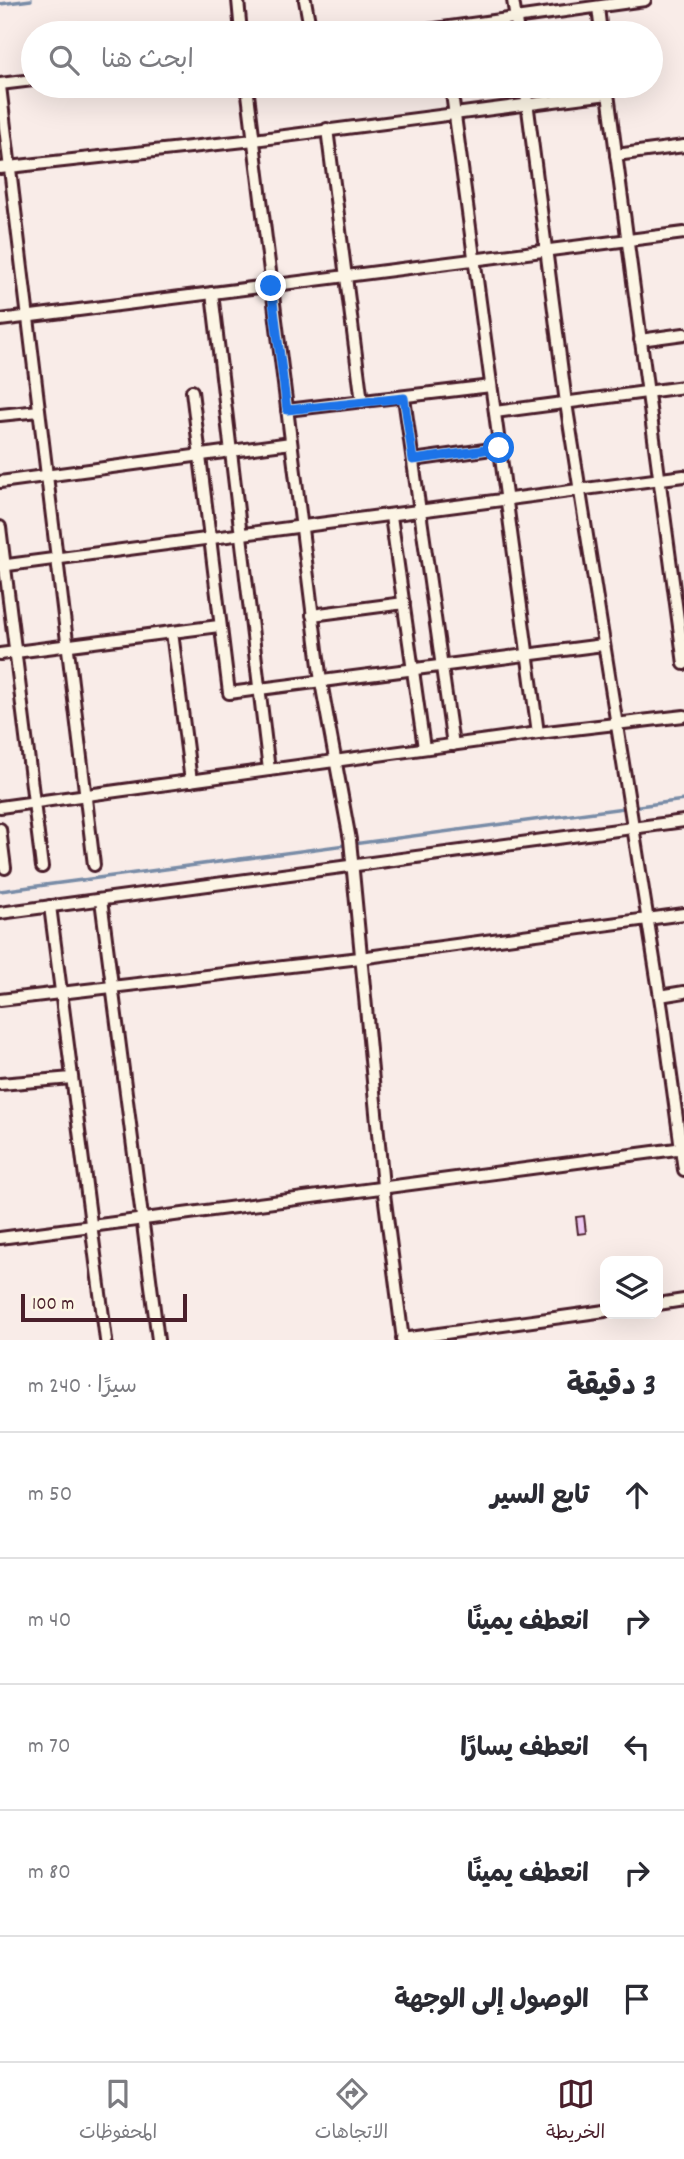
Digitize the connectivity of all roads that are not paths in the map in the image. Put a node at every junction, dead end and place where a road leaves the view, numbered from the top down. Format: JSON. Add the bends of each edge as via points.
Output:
{"nodes":[{"id":1,"x":238,"y":0,"type":"edge"},
{"id":2,"x":305,"y":0,"type":"edge"},
{"id":3,"x":513,"y":0,"type":"edge"},
{"id":4,"x":645,"y":0,"type":"edge"},
{"id":5,"x":612,"y":2,"type":"edge"},
{"id":6,"x":575,"y":5,"type":"edge"},
{"id":7,"x":598,"y":7,"type":"junction"},
{"id":8,"x":516,"y":18,"type":"junction"},
{"id":9,"x":240,"y":21,"type":"edge"},
{"id":10,"x":309,"y":21,"type":"edge"},
{"id":11,"x":499,"y":21,"type":"edge"},
{"id":12,"x":516,"y":21,"type":"edge"},
{"id":13,"x":600,"y":21,"type":"edge"},
{"id":14,"x":21,"y":82,"type":"edge"},
{"id":15,"x":0,"y":85,"type":"edge"},
{"id":16,"x":249,"y":98,"type":"edge"},
{"id":17,"x":453,"y":98,"type":"edge"},
{"id":18,"x":526,"y":98,"type":"edge"},
{"id":19,"x":562,"y":98,"type":"edge"},
{"id":20,"x":609,"y":98,"type":"edge"},
{"id":21,"x":527,"y":104,"type":"junction"},
{"id":22,"x":455,"y":113,"type":"junction"},
{"id":23,"x":327,"y":129,"type":"junction"},
{"id":24,"x":254,"y":140,"type":"junction"},
{"id":25,"x":684,"y":146,"type":"edge"},
{"id":26,"x":616,"y":155,"type":"junction"},
{"id":27,"x":5,"y":168,"type":"edge"},
{"id":28,"x":684,"y":233,"type":"edge"},
{"id":29,"x":627,"y":240,"type":"junction"},
{"id":30,"x":546,"y":251,"type":"junction"},
{"id":31,"x":476,"y":260,"type":"junction"},
{"id":32,"x":346,"y":277,"type":"junction"},
{"id":33,"x":271,"y":286,"type":"junction"},
{"id":34,"x":212,"y":293,"type":"junction"},
{"id":35,"x":28,"y":317,"type":"junction"},
{"id":36,"x":0,"y":320,"type":"edge"},
{"id":37,"x":684,"y":334,"type":"edge"},
{"id":38,"x":640,"y":340,"type":"junction"},
{"id":39,"x":491,"y":386,"type":"junction"},
{"id":40,"x":684,"y":387,"type":"edge"},
{"id":41,"x":192,"y":391,"type":"dead end"},
{"id":42,"x":647,"y":392,"type":"junction"},
{"id":43,"x":404,"y":398,"type":"junction"},
{"id":44,"x":362,"y":402,"type":"junction"},
{"id":45,"x":566,"y":404,"type":"junction"},
{"id":46,"x":287,"y":410,"type":"junction"},
{"id":47,"x":39,"y":411,"type":"junction"},
{"id":48,"x":495,"y":412,"type":"junction"},
{"id":49,"x":0,"y":415,"type":"edge"},
{"id":50,"x":291,"y":443,"type":"junction"},
{"id":51,"x":499,"y":448,"type":"junction"},
{"id":52,"x":231,"y":451,"type":"junction"},
{"id":53,"x":199,"y":455,"type":"junction"},
{"id":54,"x":413,"y":460,"type":"junction"},
{"id":55,"x":47,"y":475,"type":"junction"},
{"id":56,"x":684,"y":476,"type":"edge"},
{"id":57,"x":658,"y":480,"type":"junction"},
{"id":58,"x":0,"y":482,"type":"edge"},
{"id":59,"x":580,"y":492,"type":"junction"},
{"id":60,"x":506,"y":501,"type":"junction"},
{"id":61,"x":420,"y":512,"type":"junction"},
{"id":62,"x":391,"y":516,"type":"junction"},
{"id":63,"x":0,"y":527,"type":"edge"},
{"id":64,"x":301,"y":527,"type":"junction"},
{"id":65,"x":241,"y":535,"type":"junction"},
{"id":66,"x":209,"y":539,"type":"junction"},
{"id":67,"x":57,"y":558,"type":"junction"},
{"id":68,"x":2,"y":565,"type":"edge"},
{"id":69,"x":404,"y":603,"type":"junction"},
{"id":70,"x":312,"y":615,"type":"junction"},
{"id":71,"x":219,"y":626,"type":"junction"},
{"id":72,"x":172,"y":632,"type":"junction"},
{"id":73,"x":603,"y":645,"type":"junction"},
{"id":74,"x":68,"y":646,"type":"junction"},
{"id":75,"x":16,"y":652,"type":"junction"},
{"id":76,"x":0,"y":654,"type":"edge"},
{"id":77,"x":527,"y":655,"type":"junction"},
{"id":78,"x":684,"y":664,"type":"edge"},
{"id":79,"x":442,"y":666,"type":"junction"},
{"id":80,"x":413,"y":670,"type":"junction"},
{"id":81,"x":321,"y":682,"type":"junction"},
{"id":82,"x":260,"y":690,"type":"junction"},
{"id":83,"x":684,"y":716,"type":"edge"},
{"id":84,"x":616,"y":724,"type":"junction"},
{"id":85,"x":538,"y":733,"type":"junction"},
{"id":86,"x":453,"y":745,"type":"junction"},
{"id":87,"x":424,"y":748,"type":"junction"},
{"id":88,"x":334,"y":761,"type":"junction"},
{"id":89,"x":270,"y":770,"type":"junction"},
{"id":90,"x":191,"y":781,"type":"junction"},
{"id":91,"x":86,"y":796,"type":"junction"},
{"id":92,"x":34,"y":803,"type":"junction"},
{"id":93,"x":0,"y":807,"type":"edge"},
{"id":94,"x":684,"y":821,"type":"edge"},
{"id":95,"x":633,"y":828,"type":"junction"},
{"id":96,"x":0,"y":829,"type":"edge"},
{"id":97,"x":94,"y":865,"type":"dead end"},
{"id":98,"x":42,"y":867,"type":"dead end"},
{"id":99,"x":351,"y":867,"type":"junction"},
{"id":100,"x":5,"y":868,"type":"dead end"},
{"id":101,"x":101,"y":900,"type":"junction"},
{"id":102,"x":50,"y":906,"type":"junction"},
{"id":103,"x":0,"y":914,"type":"edge"},
{"id":104,"x":684,"y":914,"type":"edge"},
{"id":105,"x":647,"y":919,"type":"junction"},
{"id":106,"x":360,"y":958,"type":"junction"},
{"id":107,"x":112,"y":985,"type":"junction"},
{"id":108,"x":61,"y":992,"type":"junction"},
{"id":109,"x":684,"y":992,"type":"edge"},
{"id":110,"x":660,"y":996,"type":"junction"},
{"id":111,"x":0,"y":1000,"type":"edge"},
{"id":112,"x":72,"y":1078,"type":"junction"},
{"id":113,"x":0,"y":1084,"type":"edge"},
{"id":114,"x":683,"y":1149,"type":"edge"},
{"id":115,"x":684,"y":1170,"type":"edge"},
{"id":116,"x":383,"y":1186,"type":"junction"},
{"id":117,"x":142,"y":1218,"type":"junction"},
{"id":118,"x":91,"y":1225,"type":"junction"},
{"id":119,"x":0,"y":1238,"type":"edge"},
{"id":120,"x":684,"y":1300,"type":"edge"},
{"id":121,"x":663,"y":1303,"type":"edge"},
{"id":122,"x":600,"y":1312,"type":"edge"},
{"id":123,"x":403,"y":1339,"type":"edge"},
{"id":124,"x":106,"y":1340,"type":"edge"},
{"id":125,"x":158,"y":1340,"type":"edge"}],
"edges":[{"from":1,"to":9,"type":"street"},
{"from":2,"to":10,"type":"street"},
{"from":3,"to":8,"type":"street"},
{"from":4,"to":5,"type":"street"},
{"from":5,"to":7,"type":"street"},
{"from":6,"to":7,"type":"street"},
{"from":6,"to":8,"type":"street"},
{"from":7,"to":13,"type":"street"},
{"from":8,"to":11,"type":"street"},
{"from":8,"to":12,"type":"street"},
{"from":14,"to":15,"type":"street"},
{"from":15,"to":27,"type":"street"},
{"from":16,"to":24,"type":"street"},
{"from":17,"to":22,"type":"street"},
{"from":18,"to":21,"type":"street"},
{"from":19,"to":21,"type":"street"},
{"from":20,"to":26,"type":"street"},
{"from":21,"to":22,"type":"street"},
{"from":21,"to":30,"type":"street"},
{"from":22,"to":23,"type":"street"},
{"from":22,"to":31,"type":"street"},
{"from":23,"to":24,"type":"street"},
{"from":23,"to":32,"type":"street"},
{"from":24,"to":27,"type":"street"},
{"from":24,"to":33,"type":"street"},
{"from":25,"to":26,"type":"street"},
{"from":26,"to":29,"type":"street"},
{"from":27,"to":35,"type":"street"},
{"from":28,"to":29,"type":"street"},
{"from":29,"to":30,"type":"street"},
{"from":29,"to":38,"type":"street"},
{"from":30,"to":31,"type":"street"},
{"from":30,"to":45,"type":"street"},
{"from":31,"to":32,"type":"street"},
{"from":31,"to":39,"type":"street"},
{"from":32,"to":33,"type":"street"},
{"from":32,"to":44,"type":"street"},
{"from":33,"to":34,"type":"street"},
{"from":33,"to":46,"type":"street"},
{"from":34,"to":35,"type":"street"},
{"from":34,"to":52,"type":"street"},
{"from":35,"to":36,"type":"street"},
{"from":35,"to":47,"type":"street"},
{"from":37,"to":38,"type":"street"},
{"from":38,"to":42,"type":"street"},
{"from":39,"to":43,"type":"street"},
{"from":39,"to":48,"type":"street"},
{"from":40,"to":42,"type":"street"},
{"from":41,"to":53,"type":"street"},
{"from":42,"to":45,"type":"street"},
{"from":42,"to":57,"type":"street"},
{"from":43,"to":44,"type":"street"},
{"from":43,"to":54,"type":"street"},
{"from":44,"to":46,"type":"street"},
{"from":45,"to":48,"type":"street"},
{"from":45,"to":59,"type":"street"},
{"from":46,"to":50,"type":"street"},
{"from":47,"to":49,"type":"street"},
{"from":47,"to":55,"type":"street"},
{"from":48,"to":51,"type":"street"},
{"from":50,"to":52,"type":"street"},
{"from":50,"to":64,"type":"street"},
{"from":51,"to":54,"type":"street"},
{"from":51,"to":60,"type":"street"},
{"from":52,"to":53,"type":"street"},
{"from":52,"to":65,"type":"street"},
{"from":53,"to":55,"type":"street"},
{"from":53,"to":66,"type":"street"},
{"from":54,"to":61,"type":"street"},
{"from":55,"to":58,"type":"street"},
{"from":55,"to":67,"type":"street"},
{"from":56,"to":57,"type":"street"},
{"from":57,"to":59,"type":"street"},
{"from":57,"to":78,"type":"street"},
{"from":59,"to":60,"type":"street"},
{"from":59,"to":73,"type":"street"},
{"from":60,"to":61,"type":"street"},
{"from":60,"to":77,"type":"street"},
{"from":61,"to":62,"type":"street"},
{"from":61,"to":79,"type":"street"},
{"from":62,"to":64,"type":"street"},
{"from":62,"to":69,"type":"street"},
{"from":63,"to":68,"type":"street"},
{"from":64,"to":65,"type":"street"},
{"from":64,"to":70,"type":"street"},
{"from":65,"to":66,"type":"street"},
{"from":65,"to":82,"type":"street"},
{"from":66,"to":67,"type":"street"},
{"from":66,"to":71,"type":"street"},
{"from":67,"to":68,"type":"street"},
{"from":67,"to":74,"type":"street"},
{"from":68,"to":75,"type":"street"},
{"from":69,"to":70,"type":"street"},
{"from":69,"to":80,"type":"street"},
{"from":70,"to":81,"type":"street"},
{"from":71,"to":72,"type":"street"},
{"from":71,"to":82,"type":"street","via":[[226,690],[232,694]]},
{"from":72,"to":74,"type":"street"},
{"from":72,"to":90,"type":"street"},
{"from":73,"to":77,"type":"street"},
{"from":73,"to":84,"type":"street"},
{"from":74,"to":75,"type":"street"},
{"from":74,"to":91,"type":"street"},
{"from":75,"to":76,"type":"street"},
{"from":75,"to":92,"type":"street"},
{"from":77,"to":79,"type":"street"},
{"from":77,"to":85,"type":"street"},
{"from":79,"to":80,"type":"street"},
{"from":79,"to":86,"type":"street"},
{"from":80,"to":81,"type":"street"},
{"from":80,"to":87,"type":"street"},
{"from":81,"to":82,"type":"street"},
{"from":81,"to":88,"type":"street"},
{"from":82,"to":89,"type":"street"},
{"from":83,"to":84,"type":"street"},
{"from":84,"to":85,"type":"street"},
{"from":84,"to":95,"type":"street"},
{"from":85,"to":86,"type":"street"},
{"from":86,"to":87,"type":"street"},
{"from":87,"to":88,"type":"street"},
{"from":88,"to":89,"type":"street"},
{"from":88,"to":99,"type":"street"},
{"from":89,"to":90,"type":"street"},
{"from":90,"to":91,"type":"street"},
{"from":91,"to":92,"type":"street"},
{"from":91,"to":97,"type":"street"},
{"from":92,"to":93,"type":"street"},
{"from":92,"to":98,"type":"street"},
{"from":94,"to":95,"type":"street"},
{"from":95,"to":99,"type":"street"},
{"from":95,"to":105,"type":"street"},
{"from":96,"to":100,"type":"street"},
{"from":99,"to":101,"type":"street"},
{"from":99,"to":106,"type":"street"},
{"from":101,"to":102,"type":"street"},
{"from":101,"to":107,"type":"street"},
{"from":102,"to":103,"type":"street"},
{"from":102,"to":108,"type":"street"},
{"from":104,"to":105,"type":"street"},
{"from":105,"to":106,"type":"street"},
{"from":105,"to":110,"type":"street"},
{"from":106,"to":107,"type":"street"},
{"from":106,"to":116,"type":"street"},
{"from":107,"to":108,"type":"street"},
{"from":107,"to":117,"type":"street"},
{"from":108,"to":111,"type":"street"},
{"from":108,"to":112,"type":"street"},
{"from":109,"to":110,"type":"street"},
{"from":110,"to":114,"type":"street"},
{"from":112,"to":113,"type":"street"},
{"from":112,"to":118,"type":"street"},
{"from":114,"to":115,"type":"street"},
{"from":114,"to":116,"type":"street"},
{"from":116,"to":117,"type":"street"},
{"from":116,"to":123,"type":"street"},
{"from":117,"to":118,"type":"street"},
{"from":117,"to":125,"type":"street"},
{"from":118,"to":119,"type":"street"},
{"from":118,"to":124,"type":"street"},
{"from":120,"to":121,"type":"street"},
{"from":122,"to":123,"type":"street"}]}
